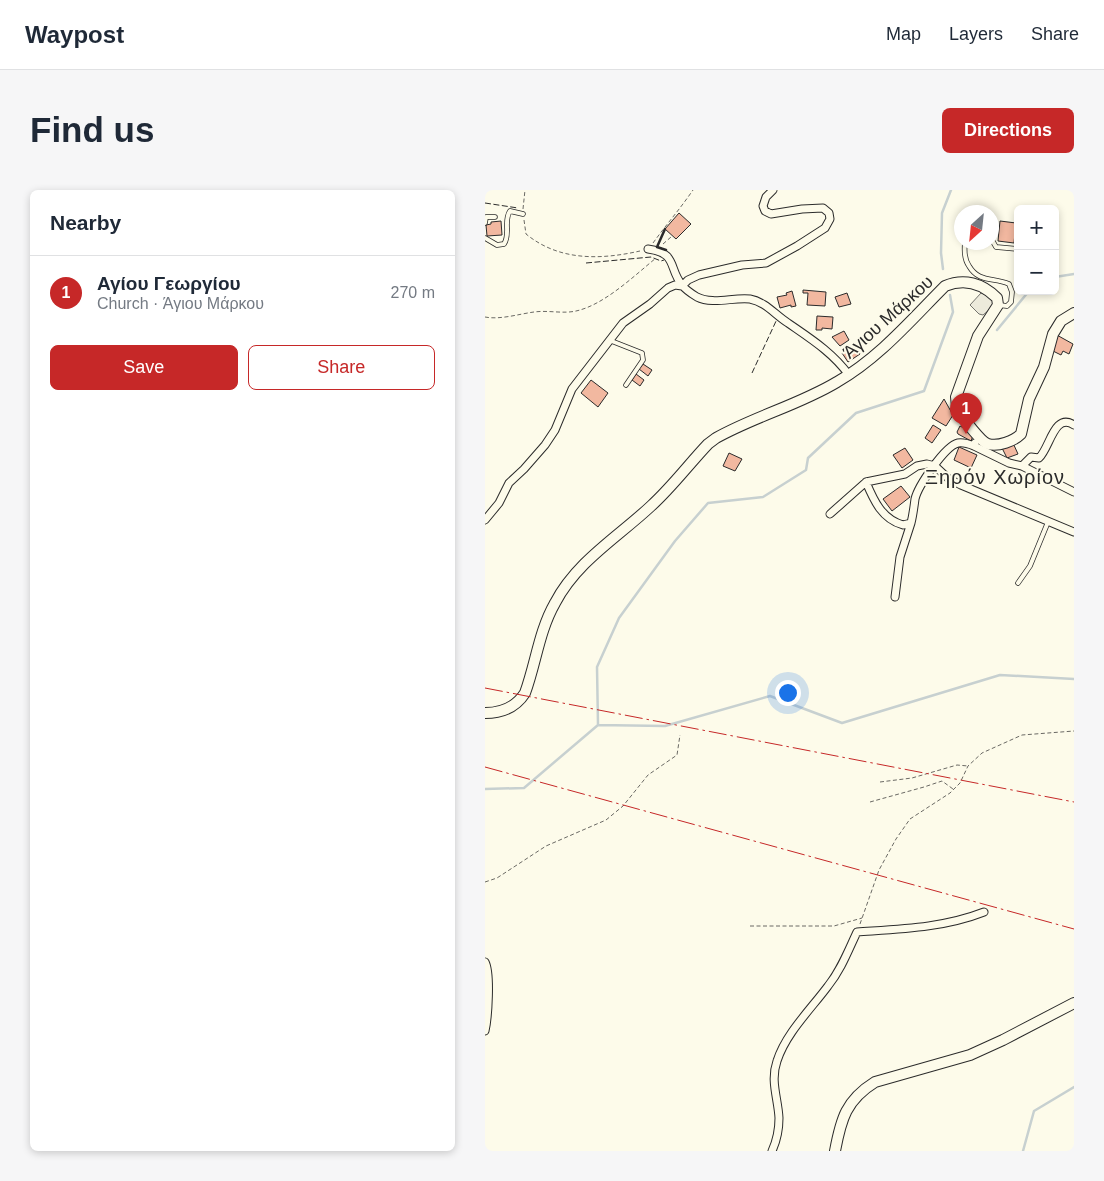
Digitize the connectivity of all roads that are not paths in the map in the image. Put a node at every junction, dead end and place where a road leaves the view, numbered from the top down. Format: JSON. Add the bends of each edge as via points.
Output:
{"nodes":[{"id":1,"x":773,"y":190,"type":"edge"},
{"id":2,"x":523,"y":214,"type":"road end"},
{"id":3,"x":495,"y":217,"type":"dead end"},
{"id":4,"x":485,"y":223,"type":"edge"},
{"id":5,"x":485,"y":238,"type":"edge"},
{"id":6,"x":999,"y":247,"type":"edge"},
{"id":7,"x":648,"y":249,"type":"road end"},
{"id":8,"x":1014,"y":249,"type":"edge"},
{"id":9,"x":964,"y":250,"type":"edge"},
{"id":10,"x":682,"y":286,"type":"junction"},
{"id":11,"x":998,"y":305,"type":"junction"},
{"id":12,"x":1074,"y":313,"type":"edge"},
{"id":13,"x":609,"y":340,"type":"junction"},
{"id":14,"x":849,"y":375,"type":"junction"},
{"id":15,"x":626,"y":385,"type":"dead end"},
{"id":16,"x":1074,"y":425,"type":"edge"},
{"id":17,"x":979,"y":437,"type":"junction"},
{"id":18,"x":1001,"y":443,"type":"junction"},
{"id":19,"x":973,"y":446,"type":"junction"},
{"id":20,"x":989,"y":454,"type":"junction"},
{"id":21,"x":935,"y":466,"type":"junction"},
{"id":22,"x":1022,"y":466,"type":"junction"},
{"id":23,"x":866,"y":482,"type":"junction"},
{"id":24,"x":1074,"y":492,"type":"edge"},
{"id":25,"x":830,"y":514,"type":"dead end"},
{"id":26,"x":485,"y":520,"type":"edge"},
{"id":27,"x":1048,"y":522,"type":"junction"},
{"id":28,"x":911,"y":523,"type":"junction"},
{"id":29,"x":1074,"y":532,"type":"edge"},
{"id":30,"x":1019,"y":583,"type":"dead end"},
{"id":31,"x":895,"y":597,"type":"dead end"},
{"id":32,"x":485,"y":713,"type":"edge"},
{"id":33,"x":984,"y":912,"type":"dead end"},
{"id":34,"x":485,"y":962,"type":"edge"},
{"id":35,"x":1074,"y":1002,"type":"edge"},
{"id":36,"x":485,"y":1031,"type":"edge"},
{"id":37,"x":772,"y":1151,"type":"edge"},
{"id":38,"x":835,"y":1151,"type":"edge"}],
"edges":[{"from":1,"to":10,"type":"street","via":[[766,197],[765,211],[771,214],[823,208],[830,219],[825,228],[766,263],[699,275]]},
{"from":2,"to":5,"type":"lane","via":[[515,211],[508,214],[508,233],[504,244],[497,245]]},
{"from":3,"to":4,"type":"lane","via":[[486,218]]},
{"from":6,"to":8,"type":"lane"},
{"from":7,"to":10,"type":"street","via":[[670,258]]},
{"from":9,"to":11,"type":"lane","via":[[966,262],[974,274],[1009,284],[1011,302],[1007,306]]},
{"from":10,"to":13,"type":"street","via":[[668,288],[623,323]]},
{"from":10,"to":14,"type":"street","via":[[704,299],[761,302],[827,349]]},
{"from":11,"to":14,"type":"street","name":"Άγιου Μάρκου","via":[[997,298],[984,286],[964,281],[945,286],[877,353]]},
{"from":11,"to":17,"type":"street","via":[[977,336],[956,396],[959,411]]},
{"from":12,"to":18,"type":"street","via":[[1061,321],[1053,334],[1045,367],[1029,399],[1021,434],[1010,442]]},
{"from":13,"to":15,"type":"lane","via":[[642,353],[643,360]]},
{"from":13,"to":26,"type":"street","via":[[572,389],[545,445],[509,483]]},
{"from":14,"to":32,"type":"street","name":"Άγιου Μάρκου","via":[[708,444],[652,506],[594,554],[567,583],[544,625],[525,693],[511,708]]},
{"from":16,"to":22,"type":"street","via":[[1068,421],[1057,425],[1044,454],[1039,458],[1031,457]]},
{"from":17,"to":18,"type":"street","via":[[988,444]]},
{"from":17,"to":19,"type":"street"},
{"from":18,"to":20,"type":"street"},
{"from":19,"to":20,"type":"street"},
{"from":19,"to":21,"type":"street","via":[[964,443],[953,445]]},
{"from":20,"to":22,"type":"street"},
{"from":21,"to":23,"type":"street","via":[[917,466],[905,474]]},
{"from":21,"to":27,"type":"street","via":[[961,486]]},
{"from":21,"to":28,"type":"street","via":[[915,499]]},
{"from":22,"to":24,"type":"street"},
{"from":23,"to":25,"type":"street"},
{"from":23,"to":28,"type":"street","via":[[886,517],[903,525]]},
{"from":27,"to":29,"type":"street"},
{"from":27,"to":30,"type":"lane","via":[[1030,566]]},
{"from":28,"to":31,"type":"street","via":[[900,556]]},
{"from":33,"to":37,"type":"street","via":[[933,925],[857,932],[840,969],[780,1052],[774,1076],[779,1132]]},
{"from":34,"to":36,"type":"street","via":[[488,1021]]},
{"from":35,"to":38,"type":"street","via":[[985,1049],[951,1062],[875,1082],[845,1111]]}]}
